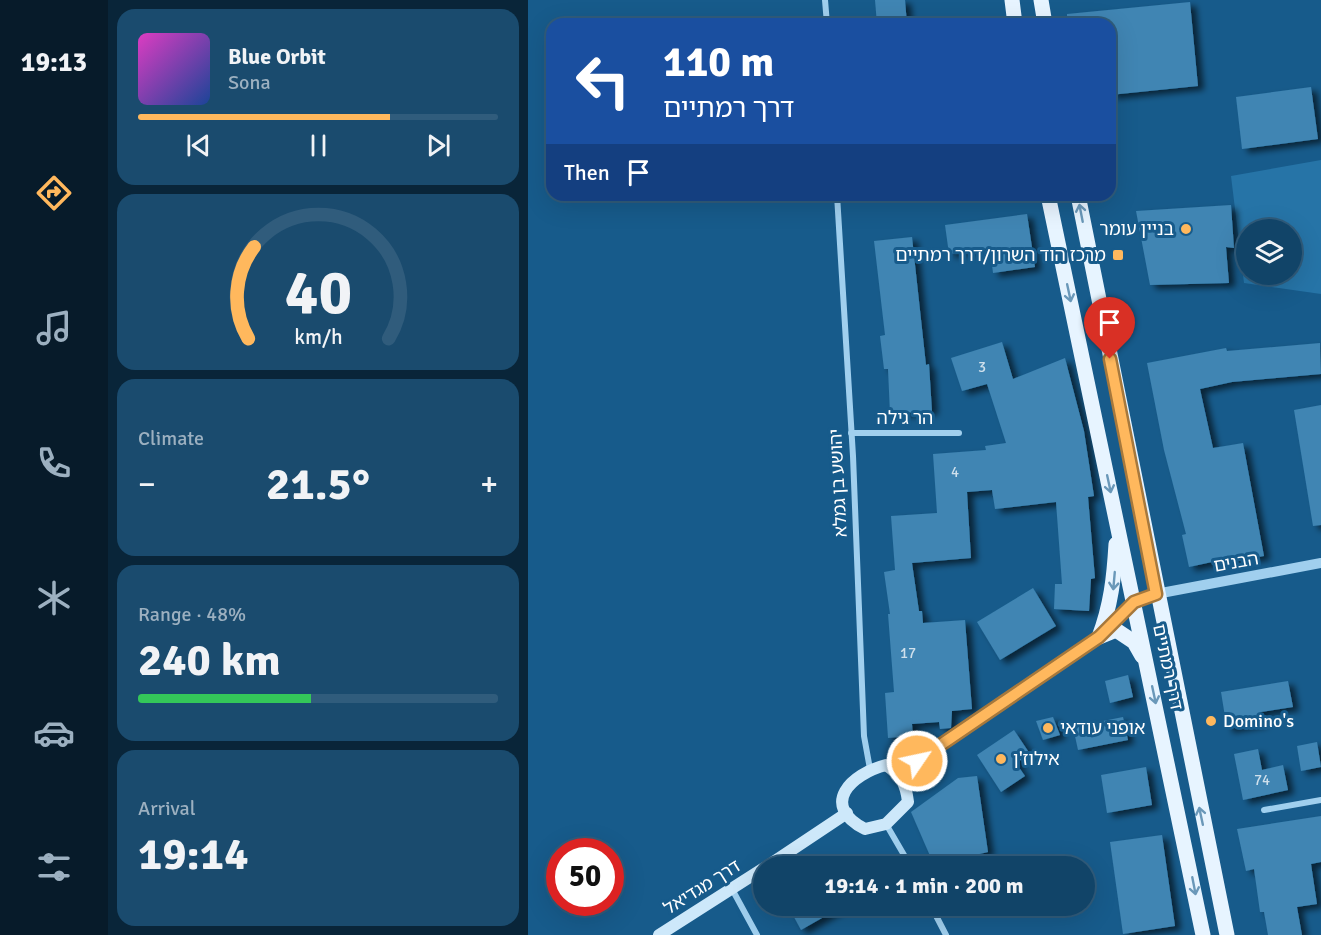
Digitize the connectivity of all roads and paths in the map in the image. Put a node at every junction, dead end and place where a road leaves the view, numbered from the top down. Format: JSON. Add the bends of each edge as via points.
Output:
{"nodes":[{"id":1,"x":825,"y":0,"type":"edge"},
{"id":2,"x":1012,"y":0,"type":"edge"},
{"id":3,"x":1041,"y":0,"type":"edge"},
{"id":4,"x":826,"y":18,"type":"edge"},
{"id":5,"x":1014,"y":18,"type":"edge"},
{"id":6,"x":1044,"y":18,"type":"edge"},
{"id":7,"x":837,"y":201,"type":"edge"},
{"id":8,"x":1049,"y":201,"type":"edge"},
{"id":9,"x":1079,"y":201,"type":"edge"},
{"id":10,"x":851,"y":433,"type":"junction"},
{"id":11,"x":959,"y":433,"type":"dead end"},
{"id":12,"x":1117,"y":522,"type":"junction"},
{"id":13,"x":1321,"y":563,"type":"edge"},
{"id":14,"x":1156,"y":594,"type":"junction"},
{"id":15,"x":1134,"y":602,"type":"junction"},
{"id":16,"x":1099,"y":637,"type":"junction"},
{"id":17,"x":1147,"y":664,"type":"junction"},
{"id":18,"x":870,"y":769,"type":"junction"},
{"id":19,"x":898,"y":773,"type":"junction"},
{"id":20,"x":1321,"y":800,"type":"edge"},
{"id":21,"x":1264,"y":810,"type":"dead end"},
{"id":22,"x":847,"y":813,"type":"junction"},
{"id":23,"x":886,"y":824,"type":"junction"},
{"id":24,"x":783,"y":856,"type":"edge"},
{"id":25,"x":905,"y":856,"type":"edge"},
{"id":26,"x":753,"y":876,"type":"edge"},
{"id":27,"x":732,"y":889,"type":"junction"},
{"id":28,"x":936,"y":916,"type":"edge"},
{"id":29,"x":659,"y":935,"type":"edge"},
{"id":30,"x":757,"y":935,"type":"edge"},
{"id":31,"x":946,"y":935,"type":"edge"},
{"id":32,"x":1203,"y":935,"type":"edge"},
{"id":33,"x":1227,"y":935,"type":"edge"}],
"edges":[{"from":1,"to":4,"type":"street"},
{"from":2,"to":5,"type":"main road"},
{"from":3,"to":6,"type":"main road"},
{"from":7,"to":10,"type":"street","name":"יהושע בן גמלא"},
{"from":8,"to":12,"type":"main road","name":"דרך רמתיים","one_way":true},
{"from":14,"to":9,"type":"main road","name":"דרך רמתיים","one_way":true},
{"from":10,"to":11,"type":"street","name":"הר גילה"},
{"from":10,"to":18,"type":"street","name":"יהושע בן גמלא","via":[[864,736]]},
{"from":12,"to":15,"type":"main road","name":"דרך רמתיים"},
{"from":12,"to":16,"type":"main road","one_way":true,"via":[[1115,583]]},
{"from":13,"to":14,"type":"street","name":"הבנים"},
{"from":14,"to":15,"type":"main road"},
{"from":33,"to":14,"type":"main road","name":"דרך רמתיים","one_way":true},
{"from":15,"to":16,"type":"main road"},
{"from":15,"to":17,"type":"main road","name":"דרך רמתיים"},
{"from":16,"to":17,"type":"main road","via":[[1116,630],[1134,642]]},
{"from":16,"to":19,"type":"main road"},
{"from":17,"to":32,"type":"main road","name":"דרך רמתיים","one_way":true},
{"from":18,"to":19,"type":"main road","via":[[886,765]]},
{"from":18,"to":22,"type":"main road","via":[[843,792]]},
{"from":19,"to":23,"type":"main road","via":[[907,787],[908,802]]},
{"from":20,"to":21,"type":"street"},
{"from":22,"to":23,"type":"main road","via":[[852,822],[865,829]]},
{"from":22,"to":24,"type":"main road","name":"דרך מגדיאל"},
{"from":23,"to":25,"type":"street"},
{"from":26,"to":27,"type":"main road","name":"דרך מגדיאל"},
{"from":27,"to":29,"type":"main road","name":"דרך מגדיאל"},
{"from":27,"to":30,"type":"street"},
{"from":28,"to":31,"type":"street"}]}
